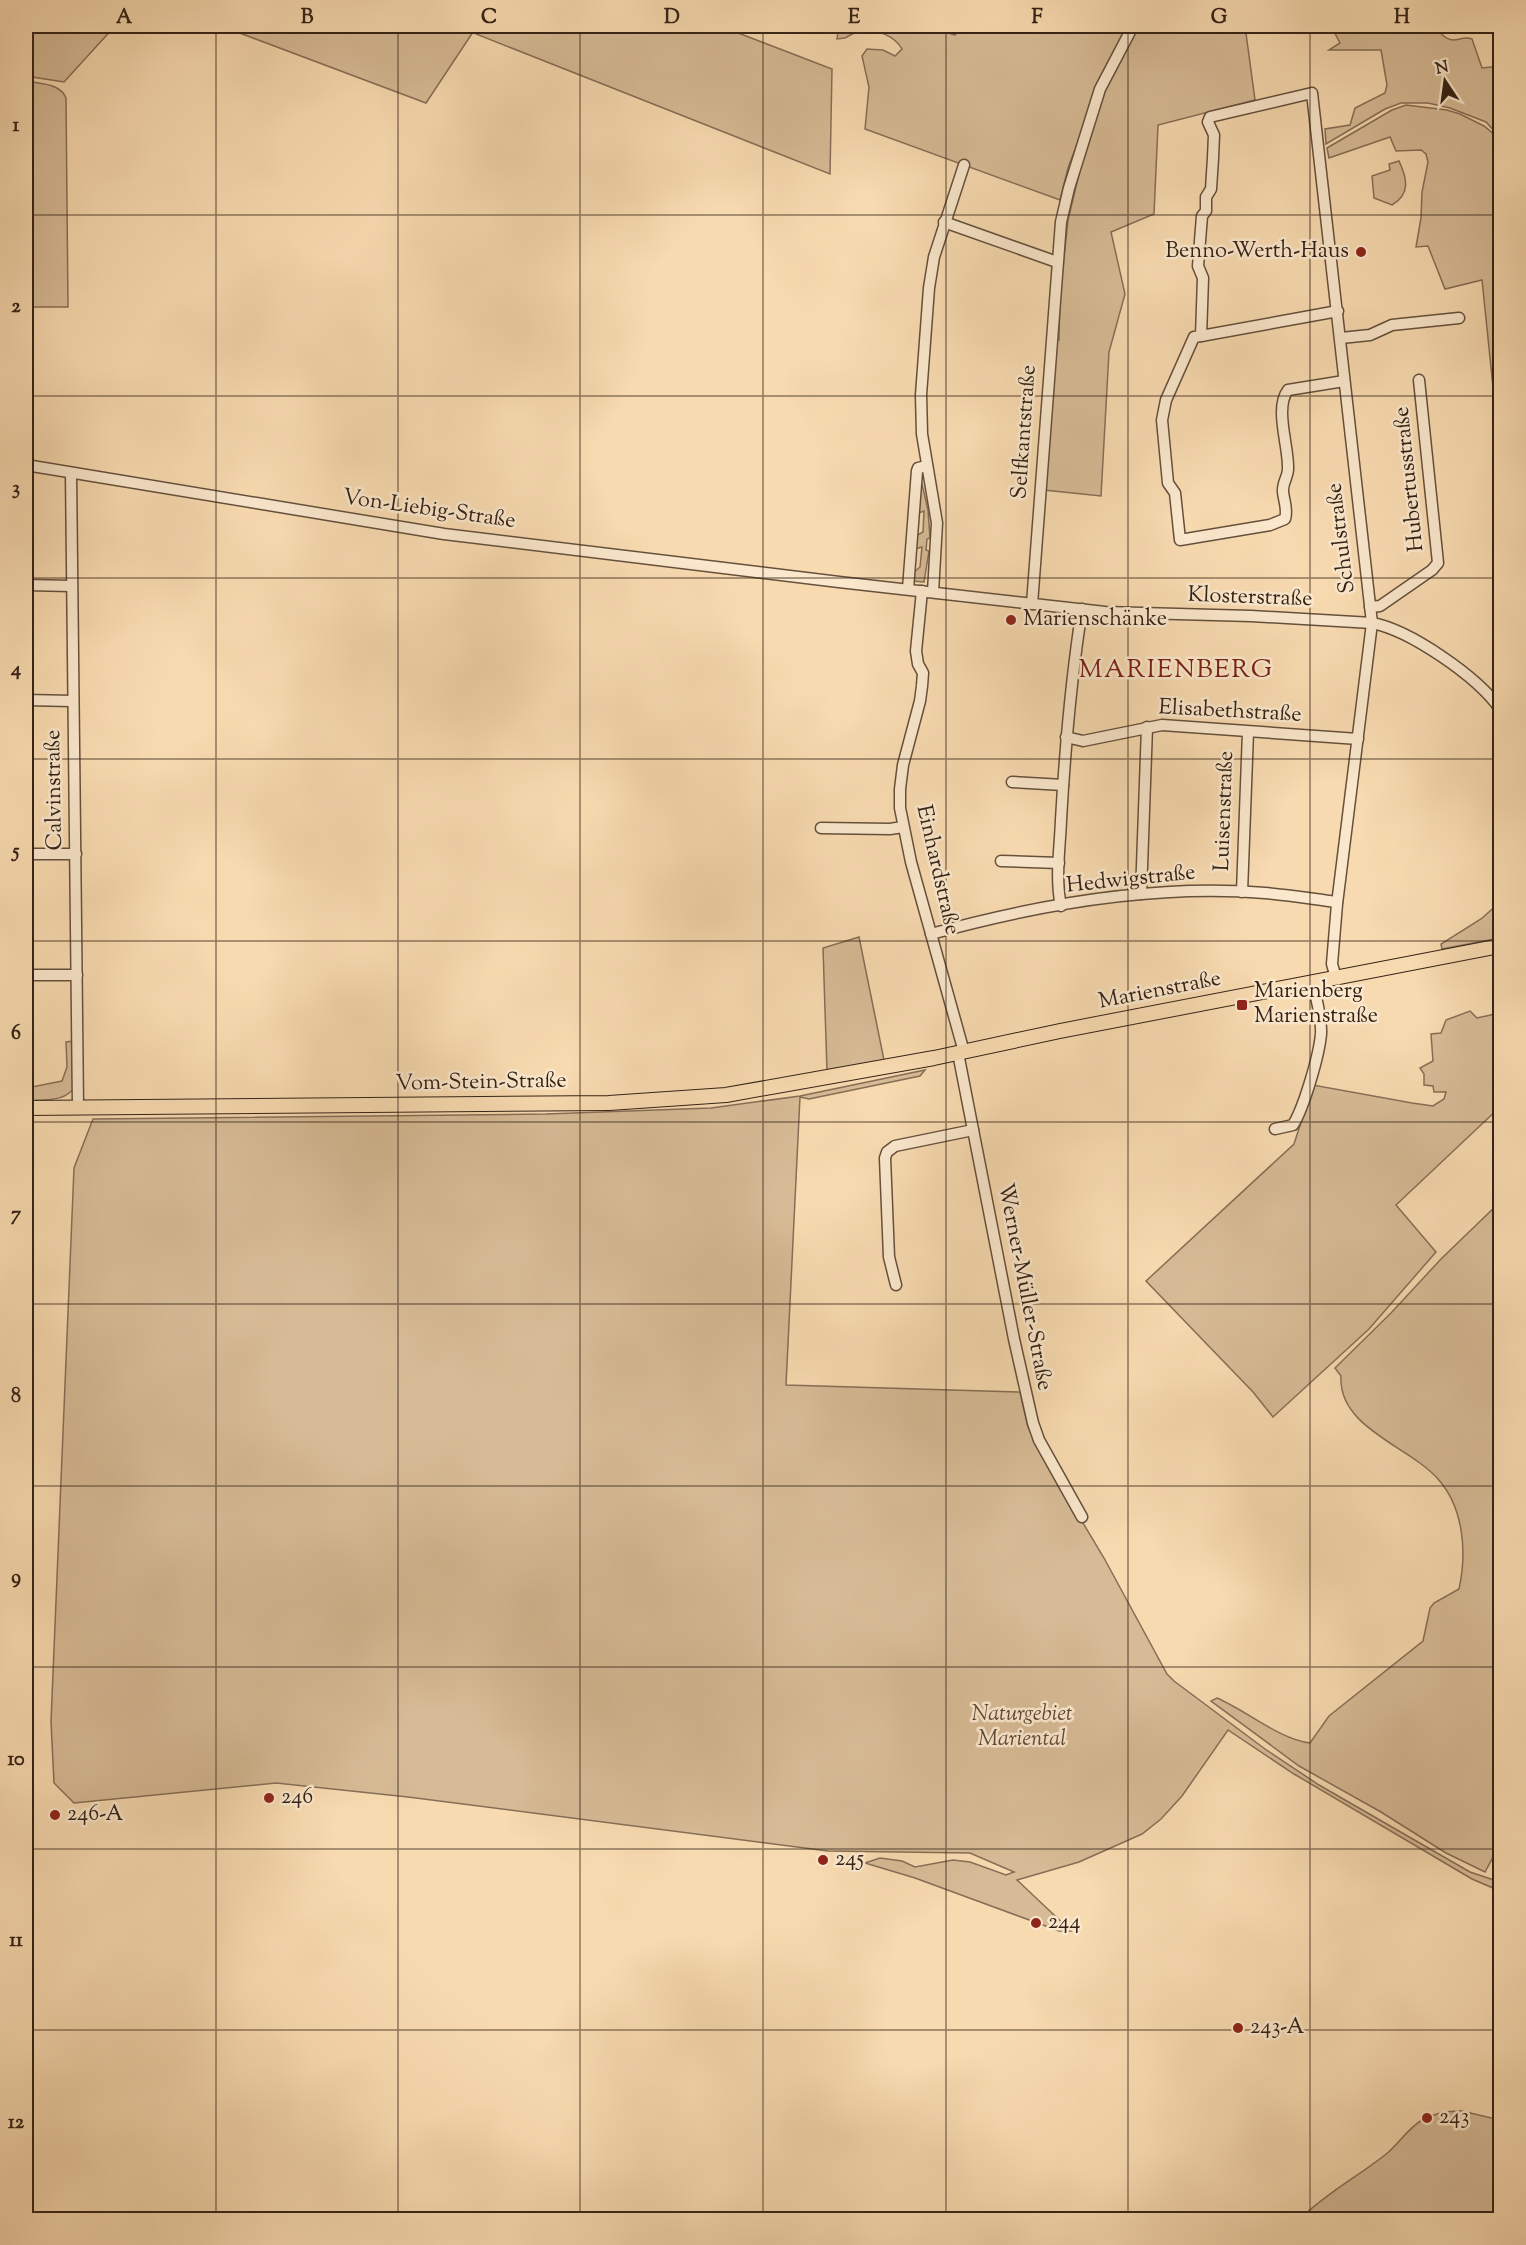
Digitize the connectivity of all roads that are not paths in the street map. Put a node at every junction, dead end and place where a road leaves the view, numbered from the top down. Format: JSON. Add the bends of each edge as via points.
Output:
{"nodes":[{"id":1,"x":1133,"y":26,"type":"edge"},
{"id":2,"x":964,"y":165,"type":"dead end"},
{"id":3,"x":944,"y":222,"type":"junction"},
{"id":4,"x":1058,"y":262,"type":"junction"},
{"id":5,"x":1443,"y":306,"type":"dead end"},
{"id":6,"x":1338,"y":311,"type":"junction"},
{"id":7,"x":1458,"y":318,"type":"dead end"},
{"id":8,"x":1443,"y":319,"type":"junction"},
{"id":9,"x":1201,"y":336,"type":"junction"},
{"id":10,"x":1341,"y":338,"type":"junction"},
{"id":11,"x":1419,"y":380,"type":"dead end"},
{"id":12,"x":1344,"y":381,"type":"junction"},
{"id":13,"x":26,"y":465,"type":"edge"},
{"id":14,"x":927,"y":466,"type":"junction"},
{"id":15,"x":71,"y":473,"type":"junction"},
{"id":16,"x":828,"y":581,"type":"joint"},
{"id":17,"x":26,"y":585,"type":"edge"},
{"id":18,"x":71,"y":586,"type":"junction"},
{"id":19,"x":908,"y":589,"type":"junction"},
{"id":20,"x":928,"y":591,"type":"junction"},
{"id":21,"x":1032,"y":604,"type":"junction"},
{"id":22,"x":1370,"y":607,"type":"junction"},
{"id":23,"x":1082,"y":609,"type":"junction"},
{"id":24,"x":1372,"y":623,"type":"junction"},
{"id":25,"x":26,"y":700,"type":"edge"},
{"id":26,"x":72,"y":700,"type":"junction"},
{"id":27,"x":1500,"y":709,"type":"edge"},
{"id":28,"x":1147,"y":727,"type":"junction"},
{"id":29,"x":1248,"y":732,"type":"junction"},
{"id":30,"x":1066,"y":737,"type":"junction"},
{"id":31,"x":1358,"y":739,"type":"junction"},
{"id":32,"x":1012,"y":782,"type":"dead end"},
{"id":33,"x":1063,"y":784,"type":"junction"},
{"id":34,"x":903,"y":827,"type":"junction"},
{"id":35,"x":821,"y":828,"type":"dead end"},
{"id":36,"x":26,"y":854,"type":"edge"},
{"id":37,"x":76,"y":854,"type":"junction"},
{"id":38,"x":1002,"y":861,"type":"dead end"},
{"id":39,"x":1059,"y":862,"type":"junction"},
{"id":40,"x":1242,"y":892,"type":"junction"},
{"id":41,"x":1141,"y":894,"type":"junction"},
{"id":42,"x":1337,"y":902,"type":"junction"},
{"id":43,"x":1061,"y":906,"type":"junction"},
{"id":44,"x":931,"y":934,"type":"junction"},
{"id":45,"x":1500,"y":946,"type":"edge"},
{"id":46,"x":26,"y":975,"type":"edge"},
{"id":47,"x":77,"y":975,"type":"junction"},
{"id":48,"x":1336,"y":978,"type":"junction"},
{"id":49,"x":1313,"y":982,"type":"junction"},
{"id":50,"x":961,"y":1052,"type":"junction"},
{"id":51,"x":934,"y":1058,"type":"joint"},
{"id":52,"x":78,"y":1107,"type":"junction"},
{"id":53,"x":26,"y":1108,"type":"edge"},
{"id":54,"x":1275,"y":1129,"type":"dead end"},
{"id":55,"x":973,"y":1130,"type":"junction"},
{"id":56,"x":896,"y":1285,"type":"dead end"},
{"id":57,"x":1082,"y":1517,"type":"dead end"}],
"edges":[{"from":1,"to":4,"type":"street","name":"Selfkantstraße","via":[[1100,89],[1088,126],[1061,222]]},
{"from":2,"to":3,"type":"street","name":"Einhardstraße"},
{"from":3,"to":4,"type":"street"},
{"from":3,"to":14,"type":"street","name":"Einhardstraße","via":[[929,288],[921,387]]},
{"from":4,"to":21,"type":"street","name":"Selfkantstraße"},
{"from":5,"to":8,"type":"street"},
{"from":6,"to":9,"type":"street"},
{"from":6,"to":9,"type":"street","name":"Schulstraße","via":[[1312,93],[1208,119],[1214,135],[1211,189],[1202,216],[1198,266],[1203,278]]},
{"from":6,"to":10,"type":"street","name":"Schulstraße"},
{"from":7,"to":8,"type":"street"},
{"from":8,"to":10,"type":"street"},
{"from":9,"to":12,"type":"street","via":[[1194,336],[1166,400],[1162,420],[1168,483],[1175,493],[1180,540],[1285,519],[1283,483],[1288,471],[1284,394],[1288,390]]},
{"from":10,"to":12,"type":"street","name":"Schulstraße"},
{"from":11,"to":22,"type":"street","name":"Hubertusstraße","via":[[1438,563],[1380,606]]},
{"from":12,"to":22,"type":"street","name":"Schulstraße"},
{"from":13,"to":15,"type":"street","name":"Von-Liebig-Straße"},
{"from":14,"to":19,"type":"street","via":[[917,471]]},
{"from":14,"to":20,"type":"street","name":"Einhardstraße","via":[[937,523]]},
{"from":15,"to":16,"type":"street","name":"Von-Liebig-Straße","via":[[444,534]]},
{"from":15,"to":18,"type":"street","name":"Calvinstraße"},
{"from":16,"to":19,"type":"street","name":"Klosterstraße"},
{"from":17,"to":18,"type":"street"},
{"from":18,"to":26,"type":"street","name":"Calvinstraße"},
{"from":19,"to":20,"type":"street","name":"Klosterstraße"},
{"from":20,"to":21,"type":"street","name":"Klosterstraße"},
{"from":20,"to":34,"type":"street","name":"Einhardstraße","via":[[916,651],[923,673],[920,701],[900,789]]},
{"from":21,"to":23,"type":"street","name":"Klosterstraße"},
{"from":22,"to":24,"type":"street","name":"Schulstraße"},
{"from":23,"to":24,"type":"street","name":"Klosterstraße"},
{"from":23,"to":30,"type":"street"},
{"from":24,"to":27,"type":"street","name":"Klosterstraße","via":[[1418,641],[1477,685]]},
{"from":24,"to":31,"type":"street","name":"Schulstraße"},
{"from":25,"to":26,"type":"street"},
{"from":26,"to":37,"type":"street","name":"Calvinstraße"},
{"from":28,"to":29,"type":"street","name":"Elisabethstraße"},
{"from":28,"to":30,"type":"street","name":"Elisabethstraße","via":[[1095,739]]},
{"from":28,"to":41,"type":"street"},
{"from":29,"to":31,"type":"street","name":"Elisabethstraße"},
{"from":29,"to":40,"type":"street","name":"Luisenstraße"},
{"from":30,"to":33,"type":"street"},
{"from":31,"to":42,"type":"street","name":"Schulstraße"},
{"from":32,"to":33,"type":"street"},
{"from":33,"to":39,"type":"street"},
{"from":34,"to":35,"type":"street"},
{"from":34,"to":44,"type":"street","name":"Einhardstraße"},
{"from":36,"to":37,"type":"street"},
{"from":37,"to":47,"type":"street","name":"Calvinstraße"},
{"from":38,"to":39,"type":"street"},
{"from":39,"to":43,"type":"street"},
{"from":40,"to":41,"type":"street","name":"Hedwigstraße"},
{"from":40,"to":42,"type":"street","name":"Hedwigstraße"},
{"from":41,"to":43,"type":"street","name":"Hedwigstraße"},
{"from":42,"to":48,"type":"street","name":"Schulstraße","via":[[1332,964]]},
{"from":43,"to":44,"type":"street","name":"Hedwigstraße"},
{"from":44,"to":50,"type":"street","name":"Einhardstraße"},
{"from":45,"to":48,"type":"main road","name":"Marienstraße"},
{"from":46,"to":47,"type":"street"},
{"from":47,"to":52,"type":"street","name":"Calvinstraße"},
{"from":48,"to":49,"type":"main road","name":"Marienstraße"},
{"from":49,"to":50,"type":"main road","name":"Marienstraße"},
{"from":49,"to":54,"type":"street","via":[[1321,1033],[1316,1056],[1299,1115],[1293,1125]]},
{"from":50,"to":51,"type":"main road","name":"Marienstraße"},
{"from":50,"to":55,"type":"street","name":"Werner-Müller-Straße"},
{"from":51,"to":52,"type":"main road","name":"Vom-Stein-Straße","via":[[772,1088],[677,1100]]},
{"from":52,"to":53,"type":"main road","name":"Vom-Stein-Straße"},
{"from":55,"to":56,"type":"street","via":[[895,1146],[886,1152],[889,1257]]},
{"from":55,"to":57,"type":"street","name":"Werner-Müller-Straße","via":[[1033,1423]]}]}
